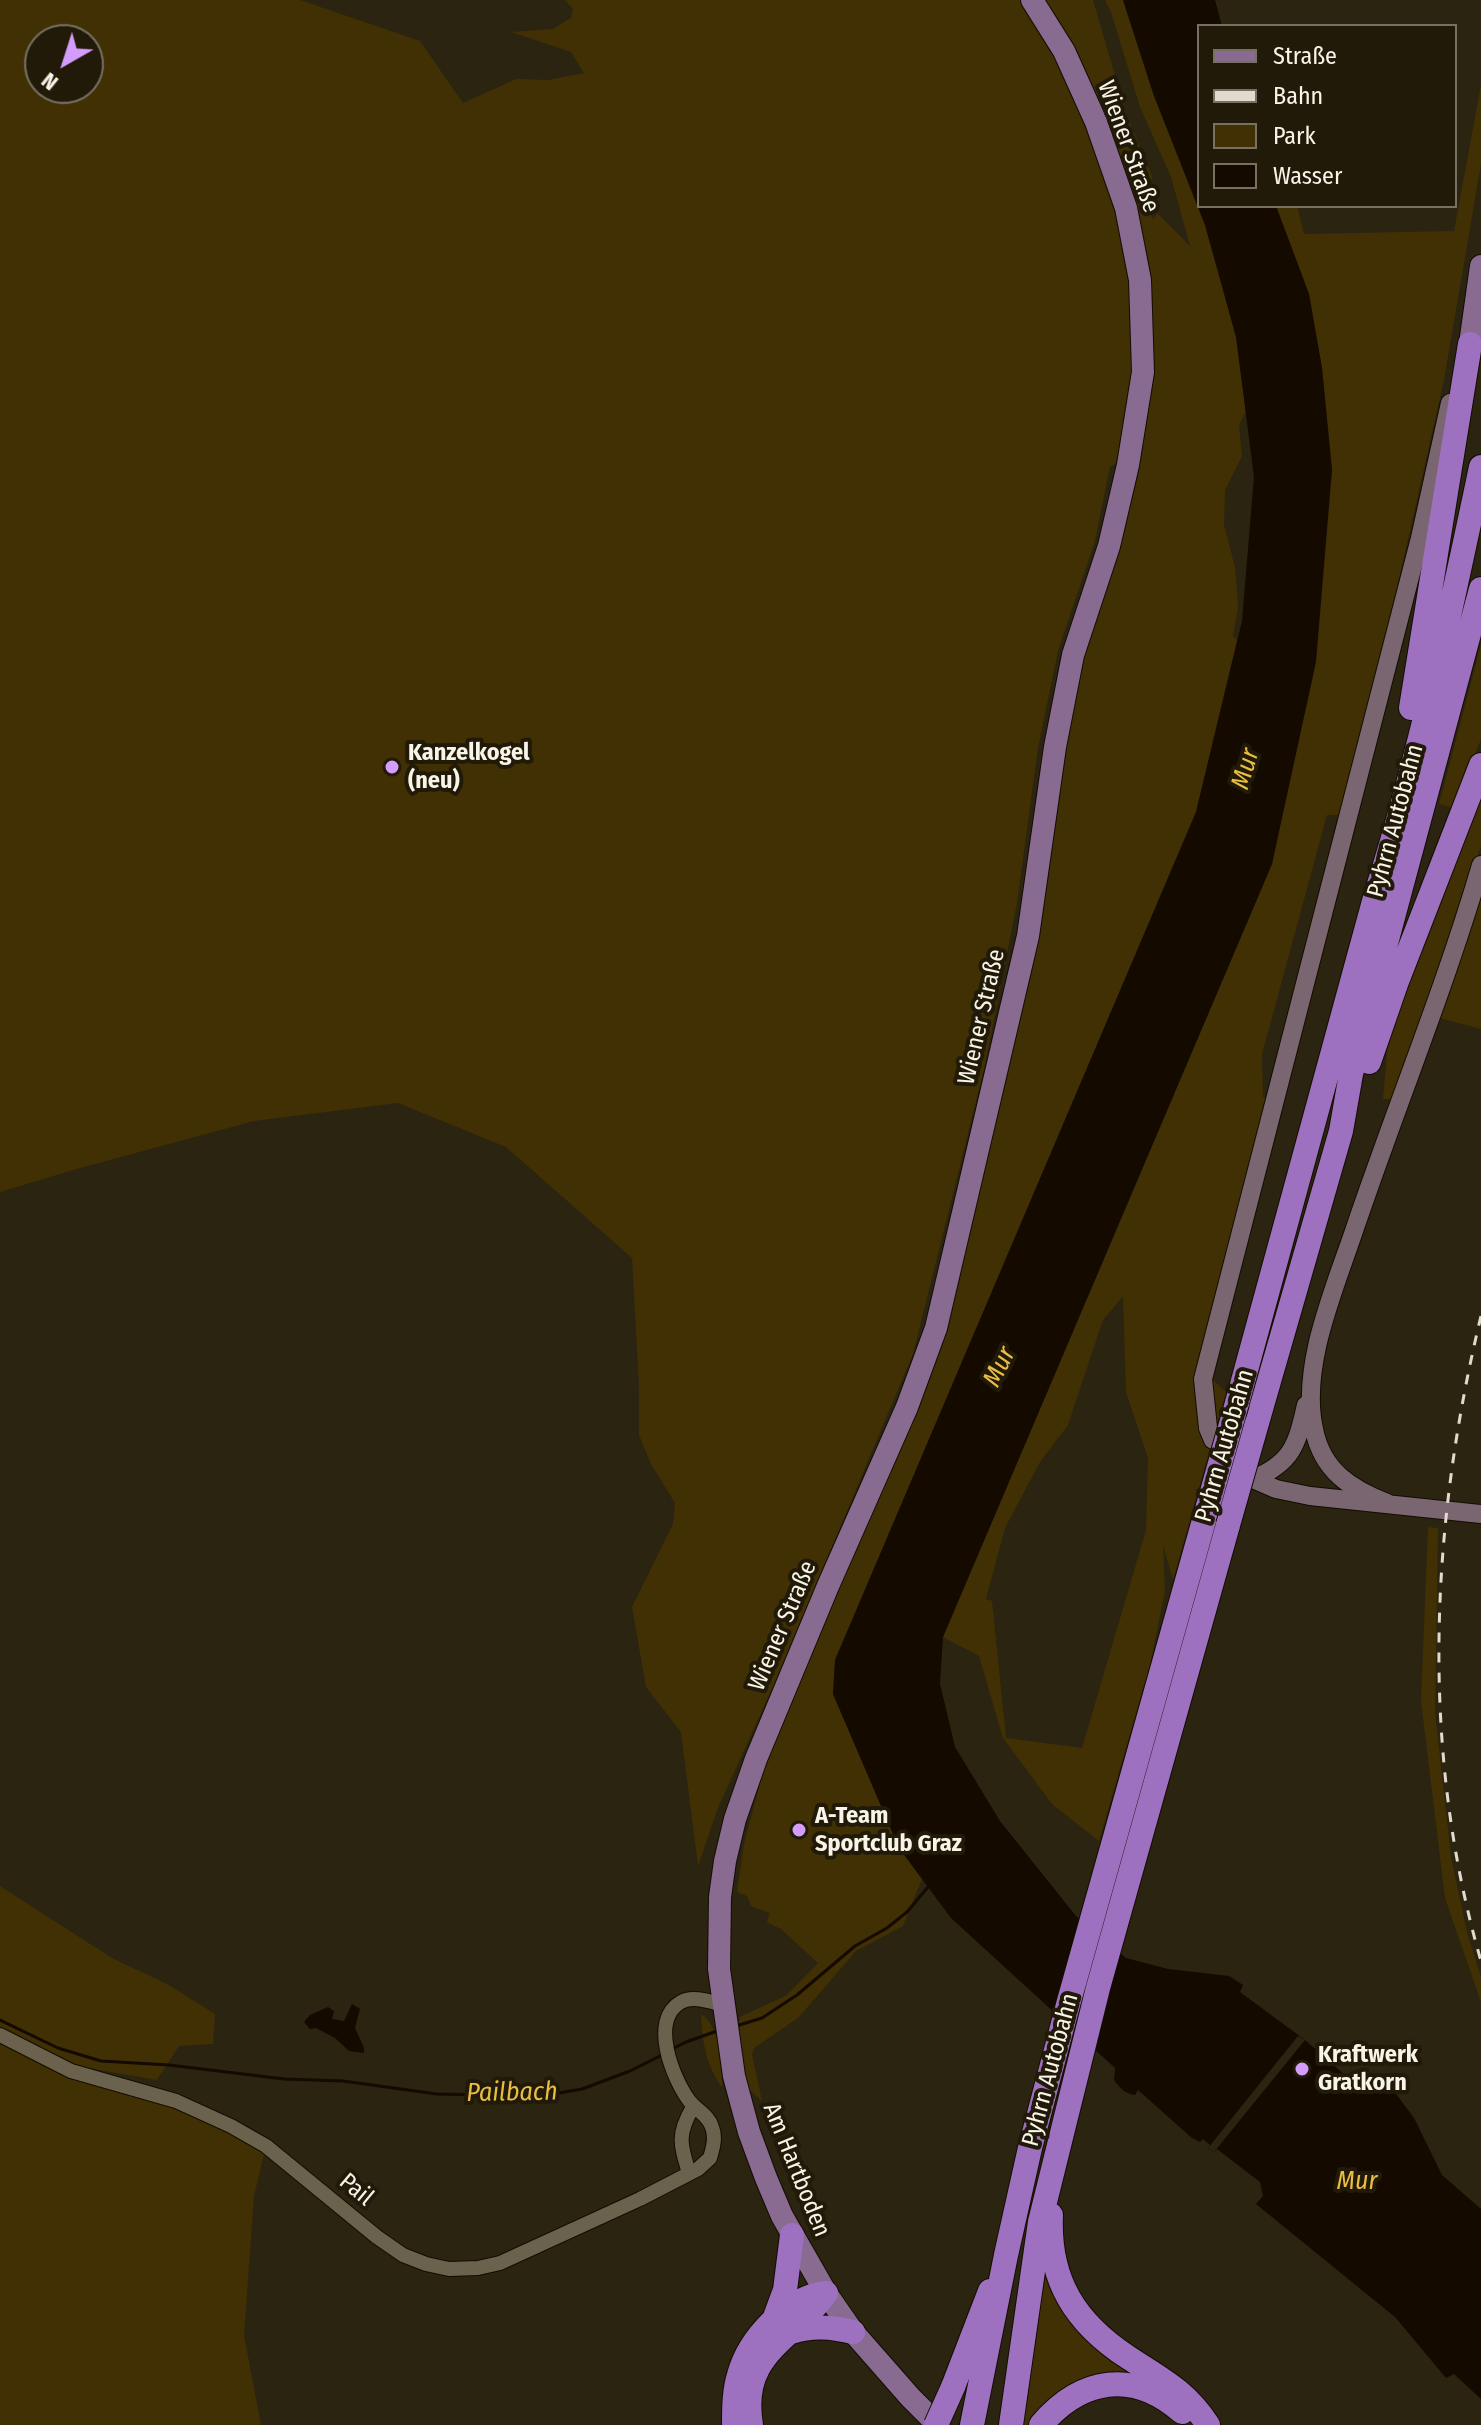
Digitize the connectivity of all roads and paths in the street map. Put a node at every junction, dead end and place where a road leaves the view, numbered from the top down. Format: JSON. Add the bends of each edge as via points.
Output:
{"nodes":[{"id":1,"x":1032,"y":0,"type":"edge"},
{"id":2,"x":1481,"y":266,"type":"edge"},
{"id":3,"x":1470,"y":344,"type":"junction"},
{"id":4,"x":1481,"y":467,"type":"edge"},
{"id":5,"x":1481,"y":589,"type":"edge"},
{"id":6,"x":1481,"y":765,"type":"edge"},
{"id":7,"x":1481,"y":865,"type":"edge"},
{"id":8,"x":1376,"y":894,"type":"junction"},
{"id":9,"x":1341,"y":1131,"type":"junction"},
{"id":10,"x":1311,"y":1382,"type":"junction"},
{"id":11,"x":1213,"y":1440,"type":"dead end"},
{"id":12,"x":1387,"y":1503,"type":"junction"},
{"id":13,"x":1481,"y":1514,"type":"edge"},
{"id":14,"x":726,"y":2020,"type":"junction"},
{"id":15,"x":0,"y":2035,"type":"edge"},
{"id":16,"x":693,"y":2107,"type":"junction"},
{"id":17,"x":689,"y":2173,"type":"junction"},
{"id":18,"x":1053,"y":2176,"type":"junction"},
{"id":19,"x":792,"y":2235,"type":"junction"},
{"id":20,"x":1006,"y":2255,"type":"junction"},
{"id":21,"x":826,"y":2293,"type":"junction"},
{"id":22,"x":782,"y":2326,"type":"junction"},
{"id":23,"x":853,"y":2332,"type":"junction"},
{"id":24,"x":974,"y":2417,"type":"edge"},
{"id":25,"x":734,"y":2425,"type":"edge"},
{"id":26,"x":751,"y":2425,"type":"edge"},
{"id":27,"x":937,"y":2425,"type":"edge"},
{"id":28,"x":1011,"y":2425,"type":"edge"},
{"id":29,"x":1041,"y":2425,"type":"edge"},
{"id":30,"x":1192,"y":2425,"type":"edge"},
{"id":31,"x":1208,"y":2425,"type":"edge"}],
"edges":[{"from":1,"to":14,"type":"main road","name":"Wiener Straße","via":[[1064,51],[1126,208],[1140,280],[1143,372],[1109,546],[1073,655],[1028,936],[936,1328],[735,1819],[720,1897],[719,1969]]},
{"from":2,"to":3,"type":"main road"},
{"from":3,"to":8,"type":"highway"},
{"from":3,"to":11,"type":"main road","via":[[1449,403],[1420,538],[1203,1379]]},
{"from":4,"to":8,"type":"highway","name":"Pyhrn Autobahn","via":[[1456,587]]},
{"from":5,"to":9,"type":"highway","name":"Pyhrn Autobahn","via":[[1351,1074]]},
{"from":6,"to":9,"type":"highway"},
{"from":7,"to":10,"type":"main road","via":[[1339,1276]]},
{"from":8,"to":20,"type":"highway","name":"Pyhrn Autobahn","bridge":true,"via":[[1030,2148]]},
{"from":9,"to":18,"type":"highway","name":"Pyhrn Autobahn","bridge":true,"via":[[1098,1988]]},
{"from":10,"to":12,"type":"main road","via":[[1314,1429],[1323,1456],[1352,1487]]},
{"from":10,"to":12,"type":"main road","via":[[1295,1446],[1280,1466],[1253,1479],[1310,1496]]},
{"from":12,"to":13,"type":"main road"},
{"from":14,"to":16,"type":"street","name":"Pail","via":[[696,1999],[680,2002],[670,2015],[665,2037],[673,2070]]},
{"from":14,"to":19,"type":"main road","name":"Am Hartboden","via":[[749,2132]]},
{"from":15,"to":17,"type":"street","name":"Pail","via":[[71,2071],[176,2101],[231,2126],[266,2146],[403,2255],[449,2269],[500,2263]]},
{"from":16,"to":17,"type":"street","via":[[680,2142]]},
{"from":16,"to":17,"type":"street","name":"Pail","via":[[705,2114],[714,2135],[710,2158]]},
{"from":18,"to":28,"type":"highway","name":"Pyhrn Autobahn","via":[[1040,2222]]},
{"from":18,"to":31,"type":"highway","via":[[1057,2272],[1075,2310],[1100,2337],[1185,2395]]},
{"from":19,"to":21,"type":"main road","name":"Am Hartboden"},
{"from":19,"to":22,"type":"highway"},
{"from":20,"to":24,"type":"highway","name":"Pyhrn Autobahn"},
{"from":20,"to":27,"type":"highway","bridge":true},
{"from":21,"to":22,"type":"highway","via":[[816,2308]]},
{"from":21,"to":23,"type":"main road","name":"Am Hartboden"},
{"from":22,"to":23,"type":"highway"},
{"from":22,"to":25,"type":"highway","via":[[747,2355],[739,2374]]},
{"from":22,"to":26,"type":"highway","via":[[753,2377]]},
{"from":23,"to":27,"type":"main road","name":"Am Hartboden"},
{"from":29,"to":30,"type":"highway","via":[[1073,2395],[1121,2383],[1167,2400]]}]}
